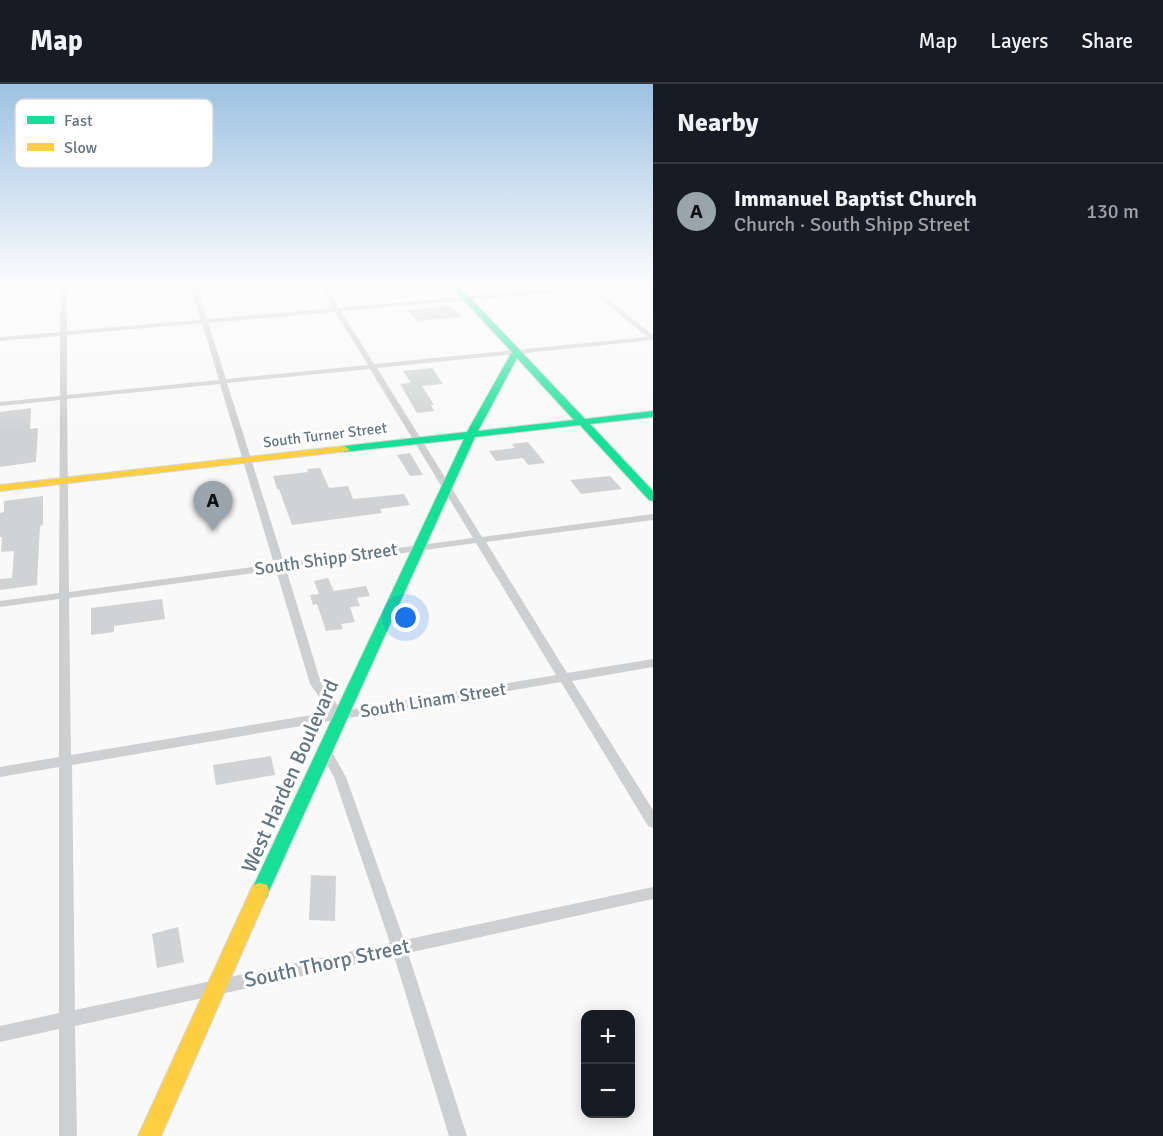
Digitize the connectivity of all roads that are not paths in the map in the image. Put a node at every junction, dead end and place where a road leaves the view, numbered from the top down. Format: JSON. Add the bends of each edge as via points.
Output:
{"nodes":[{"id":1,"x":63,"y":334,"type":"edge"},
{"id":2,"x":64,"y":334,"type":"edge"},
{"id":3,"x":208,"y":334,"type":"edge"},
{"id":4,"x":353,"y":334,"type":"edge"},
{"id":5,"x":499,"y":334,"type":"edge"},
{"id":6,"x":653,"y":338,"type":"edge"},
{"id":7,"x":0,"y":339,"type":"edge"},
{"id":8,"x":516,"y":352,"type":"junction"},
{"id":9,"x":373,"y":366,"type":"junction"},
{"id":10,"x":223,"y":382,"type":"junction"},
{"id":11,"x":64,"y":398,"type":"junction"},
{"id":12,"x":0,"y":404,"type":"edge"},
{"id":13,"x":653,"y":414,"type":"edge"},
{"id":14,"x":582,"y":422,"type":"junction"},
{"id":15,"x":471,"y":434,"type":"junction"},
{"id":16,"x":418,"y":440,"type":"junction"},
{"id":17,"x":246,"y":461,"type":"junction"},
{"id":18,"x":63,"y":481,"type":"junction"},
{"id":19,"x":447,"y":487,"type":"junction"},
{"id":20,"x":0,"y":488,"type":"edge"},
{"id":21,"x":653,"y":498,"type":"edge"},
{"id":22,"x":653,"y":517,"type":"edge"},
{"id":23,"x":478,"y":538,"type":"junction"},
{"id":24,"x":419,"y":546,"type":"junction"},
{"id":25,"x":279,"y":566,"type":"junction"},
{"id":26,"x":65,"y":595,"type":"junction"},
{"id":27,"x":0,"y":604,"type":"edge"},
{"id":28,"x":653,"y":663,"type":"edge"},
{"id":29,"x":565,"y":678,"type":"junction"},
{"id":30,"x":339,"y":716,"type":"junction"},
{"id":31,"x":325,"y":750,"type":"junction"},
{"id":32,"x":66,"y":761,"type":"junction"},
{"id":33,"x":0,"y":772,"type":"edge"},
{"id":34,"x":653,"y":822,"type":"edge"},
{"id":35,"x":653,"y":893,"type":"edge"},
{"id":36,"x":399,"y":948,"type":"junction"},
{"id":37,"x":218,"y":987,"type":"junction"},
{"id":38,"x":68,"y":1019,"type":"junction"},
{"id":39,"x":0,"y":1034,"type":"edge"},
{"id":40,"x":68,"y":1136,"type":"edge"},
{"id":41,"x":149,"y":1136,"type":"edge"},
{"id":42,"x":458,"y":1136,"type":"edge"}],
"edges":[{"from":1,"to":7,"type":"street"},
{"from":2,"to":11,"type":"street"},
{"from":3,"to":10,"type":"street"},
{"from":4,"to":9,"type":"street"},
{"from":5,"to":8,"type":"street"},
{"from":6,"to":8,"type":"street"},
{"from":8,"to":9,"type":"street"},
{"from":8,"to":14,"type":"street"},
{"from":8,"to":15,"type":"street","name":"West Harden Boulevard"},
{"from":9,"to":10,"type":"street"},
{"from":9,"to":16,"type":"street"},
{"from":10,"to":11,"type":"street"},
{"from":10,"to":17,"type":"street"},
{"from":11,"to":12,"type":"street"},
{"from":11,"to":18,"type":"street"},
{"from":13,"to":14,"type":"street","name":"South Turner Street"},
{"from":14,"to":15,"type":"street","name":"South Turner Street"},
{"from":14,"to":21,"type":"street"},
{"from":15,"to":16,"type":"street","name":"South Turner Street"},
{"from":15,"to":19,"type":"street","name":"West Harden Boulevard"},
{"from":16,"to":17,"type":"street","name":"South Turner Street"},
{"from":16,"to":19,"type":"street"},
{"from":17,"to":18,"type":"street","name":"South Turner Street"},
{"from":17,"to":25,"type":"street"},
{"from":18,"to":20,"type":"street","name":"South Turner Street"},
{"from":18,"to":26,"type":"street"},
{"from":19,"to":23,"type":"street"},
{"from":19,"to":24,"type":"street","name":"West Harden Boulevard"},
{"from":22,"to":23,"type":"street","name":"South Shipp Street"},
{"from":23,"to":24,"type":"street","name":"South Shipp Street"},
{"from":23,"to":29,"type":"street"},
{"from":24,"to":25,"type":"street","name":"South Shipp Street"},
{"from":24,"to":30,"type":"street","name":"West Harden Boulevard"},
{"from":25,"to":26,"type":"street","name":"South Shipp Street"},
{"from":25,"to":30,"type":"street","via":[[316,684]]},
{"from":26,"to":27,"type":"street","name":"South Shipp Street"},
{"from":26,"to":32,"type":"street"},
{"from":28,"to":29,"type":"street","name":"South Linam Street"},
{"from":29,"to":30,"type":"street","name":"South Linam Street"},
{"from":29,"to":34,"type":"street"},
{"from":30,"to":31,"type":"street","name":"West Harden Boulevard"},
{"from":30,"to":32,"type":"street","name":"South Linam Street"},
{"from":31,"to":36,"type":"street","via":[[340,777]]},
{"from":31,"to":37,"type":"street","name":"West Harden Boulevard"},
{"from":32,"to":33,"type":"street","name":"South Linam Street"},
{"from":32,"to":38,"type":"street"},
{"from":35,"to":36,"type":"street","name":"South Thorp Street"},
{"from":36,"to":37,"type":"street","name":"South Thorp Street"},
{"from":36,"to":42,"type":"street"},
{"from":37,"to":38,"type":"street","name":"South Thorp Street"},
{"from":37,"to":41,"type":"street","name":"West Harden Boulevard"},
{"from":38,"to":39,"type":"street","name":"South Thorp Street"},
{"from":38,"to":40,"type":"street"}]}
